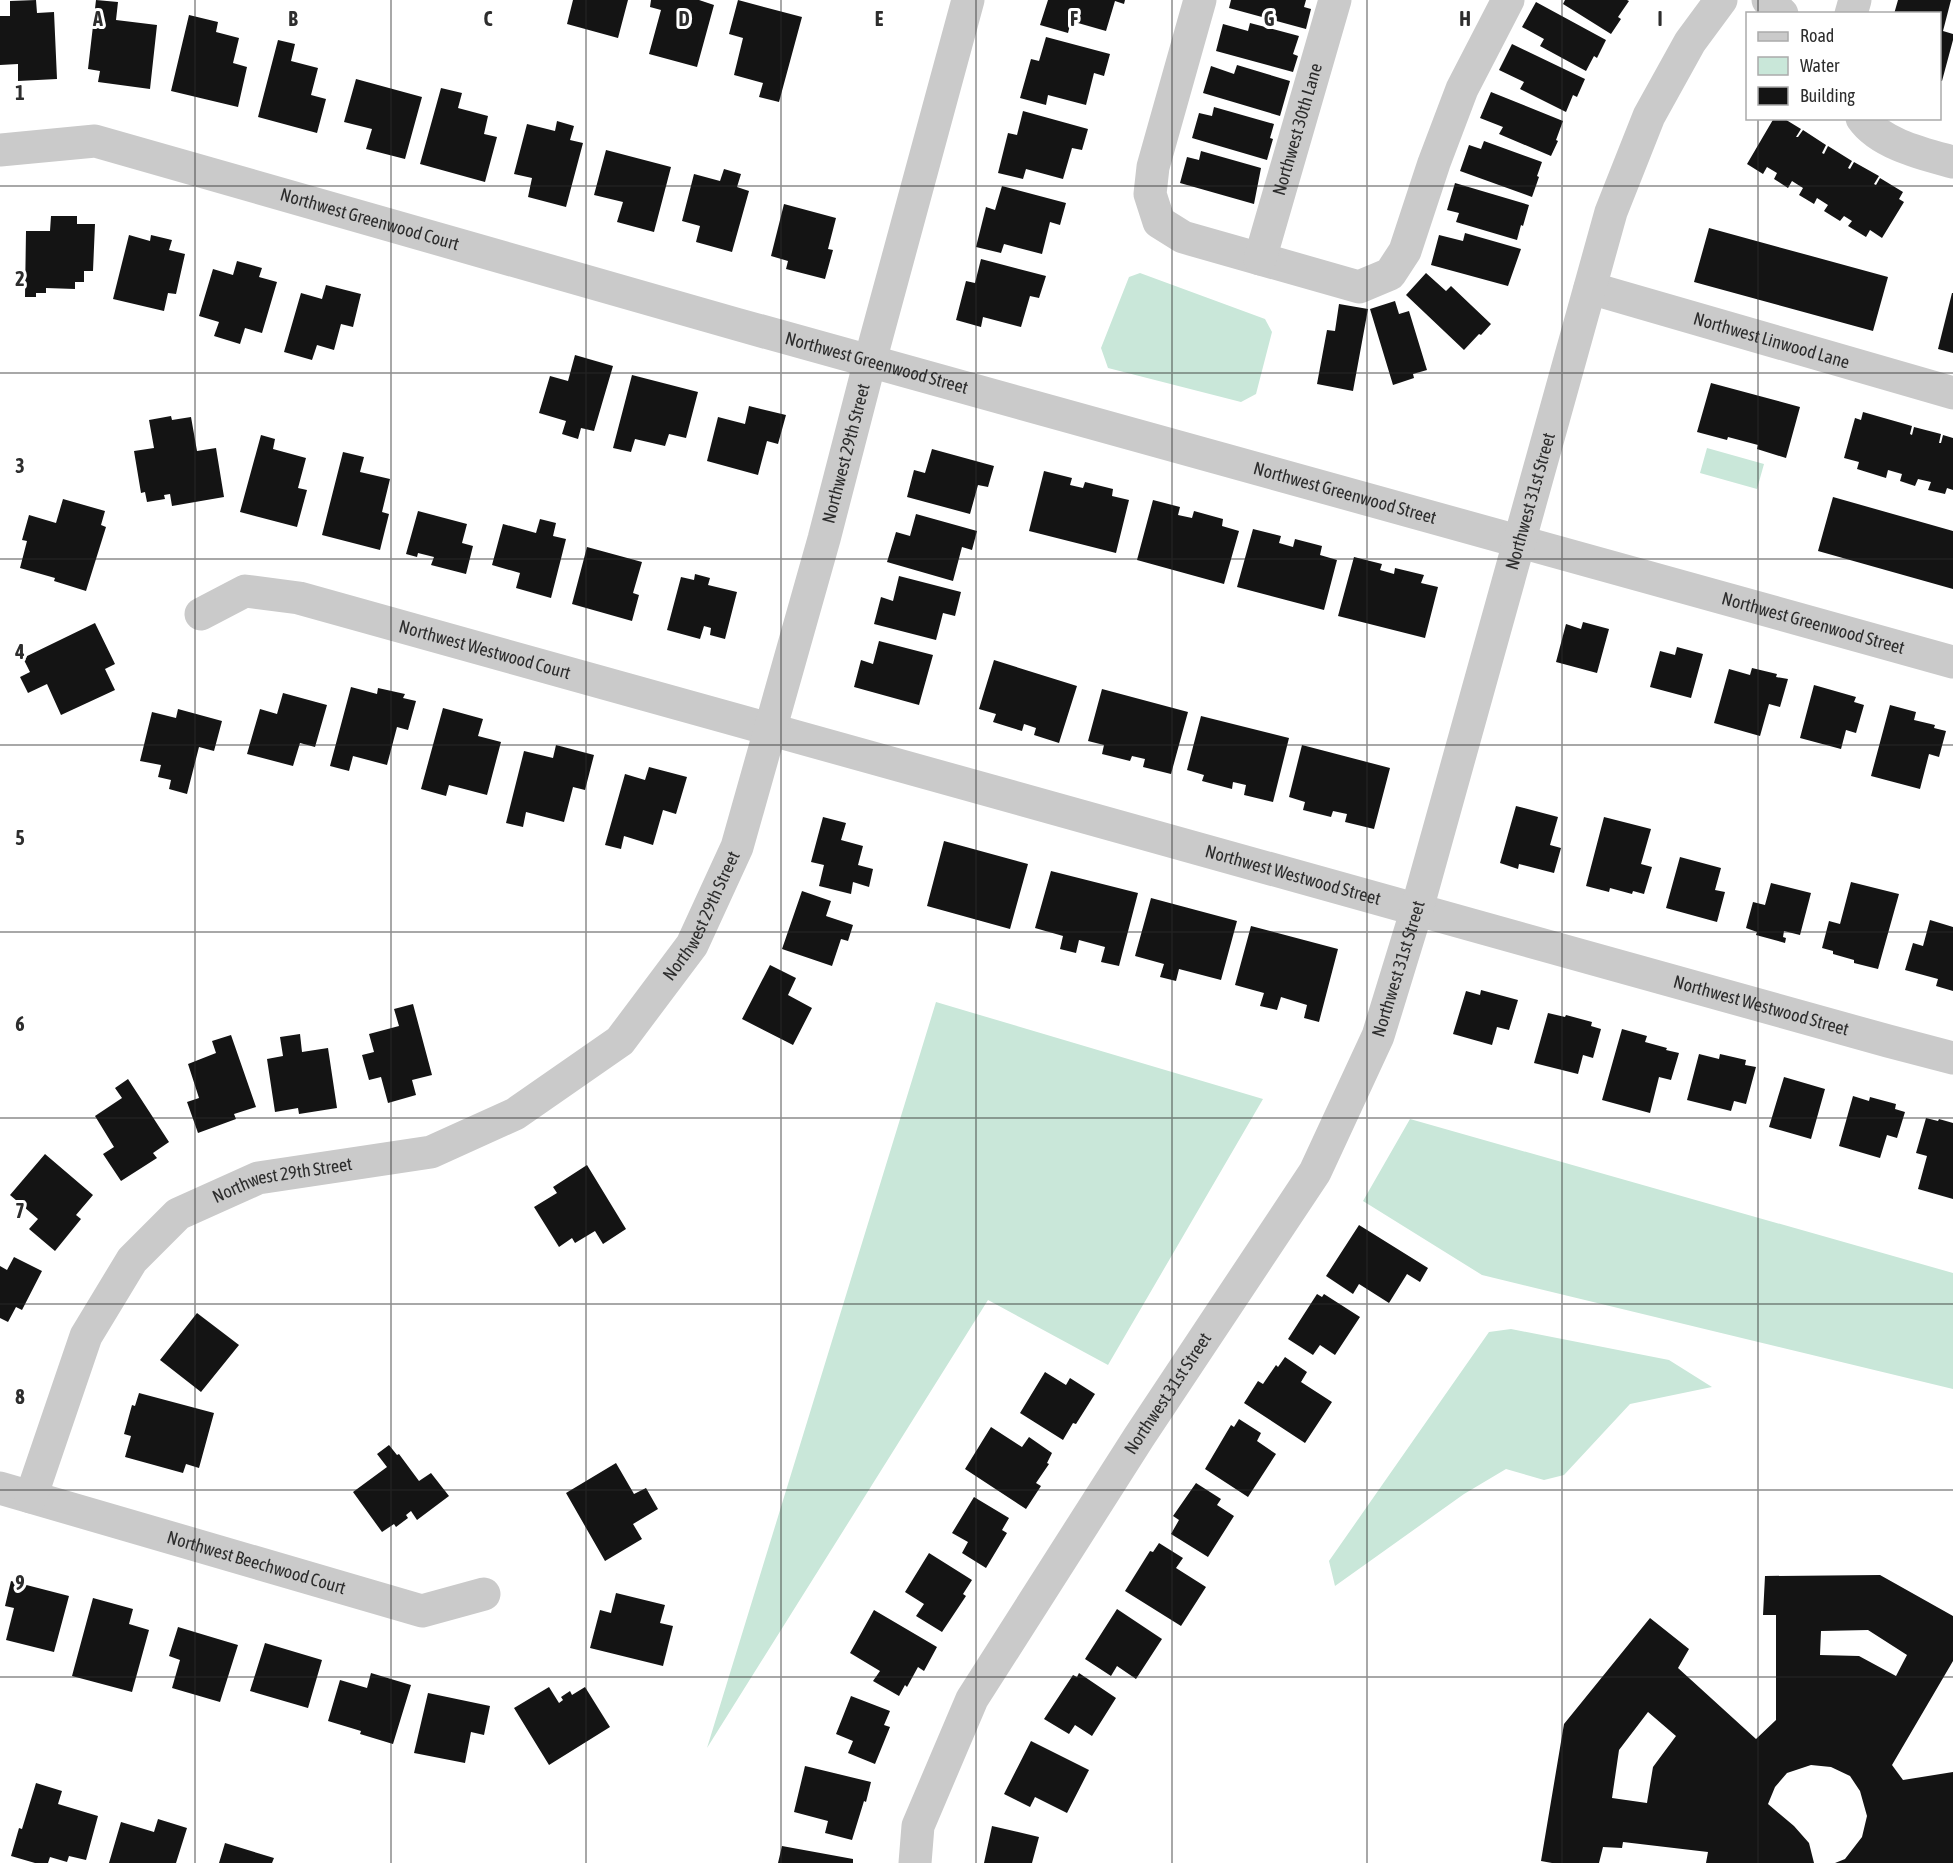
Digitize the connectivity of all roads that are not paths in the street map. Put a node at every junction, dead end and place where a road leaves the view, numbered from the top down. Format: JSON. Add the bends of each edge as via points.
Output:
{"nodes":[{"id":1,"x":968,"y":0,"type":"edge"},
{"id":2,"x":1200,"y":0,"type":"edge"},
{"id":3,"x":1335,"y":0,"type":"edge"},
{"id":4,"x":1508,"y":0,"type":"edge"},
{"id":5,"x":1720,"y":0,"type":"edge"},
{"id":6,"x":1767,"y":0,"type":"edge"},
{"id":7,"x":1780,"y":12,"type":"edge"},
{"id":8,"x":1863,"y":120,"type":"edge"},
{"id":9,"x":0,"y":150,"type":"edge"},
{"id":10,"x":1953,"y":162,"type":"edge"},
{"id":11,"x":1260,"y":259,"type":"junction"},
{"id":12,"x":1590,"y":288,"type":"junction"},
{"id":13,"x":736,"y":324,"type":"joint"},
{"id":14,"x":870,"y":361,"type":"junction"},
{"id":15,"x":1953,"y":393,"type":"edge"},
{"id":16,"x":1520,"y":542,"type":"junction"},
{"id":17,"x":201,"y":614,"type":"dead end"},
{"id":18,"x":1953,"y":662,"type":"edge"},
{"id":19,"x":770,"y":730,"type":"junction"},
{"id":20,"x":1417,"y":909,"type":"junction"},
{"id":21,"x":1953,"y":1058,"type":"edge"},
{"id":22,"x":15,"y":1493,"type":"edge"},
{"id":23,"x":484,"y":1594,"type":"dead end"},
{"id":24,"x":915,"y":1863,"type":"edge"}],
"edges":[{"from":1,"to":14,"type":"street","name":"Northwest 29th Street"},
{"from":2,"to":11,"type":"street","via":[[1153,167],[1150,194],[1159,222],[1182,237]]},
{"from":3,"to":11,"type":"street","name":"Northwest 30th Lane"},
{"from":4,"to":11,"type":"street","via":[[1462,89],[1406,251],[1390,274],[1359,287]]},
{"from":5,"to":12,"type":"street","name":"Northwest 31st Street","via":[[1690,42],[1649,116],[1611,212]]},
{"from":6,"to":7,"type":"street"},
{"from":8,"to":10,"type":"street","via":[[1869,128],[1910,150]]},
{"from":9,"to":13,"type":"street","name":"Northwest Greenwood Court","via":[[95,141]]},
{"from":12,"to":15,"type":"street","name":"Northwest Linwood Lane"},
{"from":12,"to":16,"type":"street","name":"Northwest 31st Street"},
{"from":13,"to":14,"type":"street","name":"Northwest Greenwood Street"},
{"from":14,"to":16,"type":"street","name":"Northwest Greenwood Street"},
{"from":14,"to":19,"type":"street","name":"Northwest 29th Street","via":[[825,539]]},
{"from":16,"to":18,"type":"street","name":"Northwest Greenwood Street"},
{"from":16,"to":20,"type":"street","name":"Northwest 31st Street"},
{"from":17,"to":19,"type":"street","name":"Northwest Westwood Court","via":[[245,591],[299,598]]},
{"from":19,"to":20,"type":"street","name":"Northwest Westwood Street"},
{"from":19,"to":22,"type":"street","name":"Northwest 29th Street","via":[[737,847],[692,945],[620,1041],[515,1114],[430,1152],[258,1178],[178,1214],[132,1260],[86,1336]]},
{"from":20,"to":21,"type":"street","name":"Northwest Westwood Street"},
{"from":20,"to":24,"type":"street","name":"Northwest 31st Street","via":[[1378,1036],[1315,1172],[972,1699],[918,1826]]},
{"from":22,"to":23,"type":"street","name":"Northwest Beechwood Court","via":[[422,1611]]}]}
